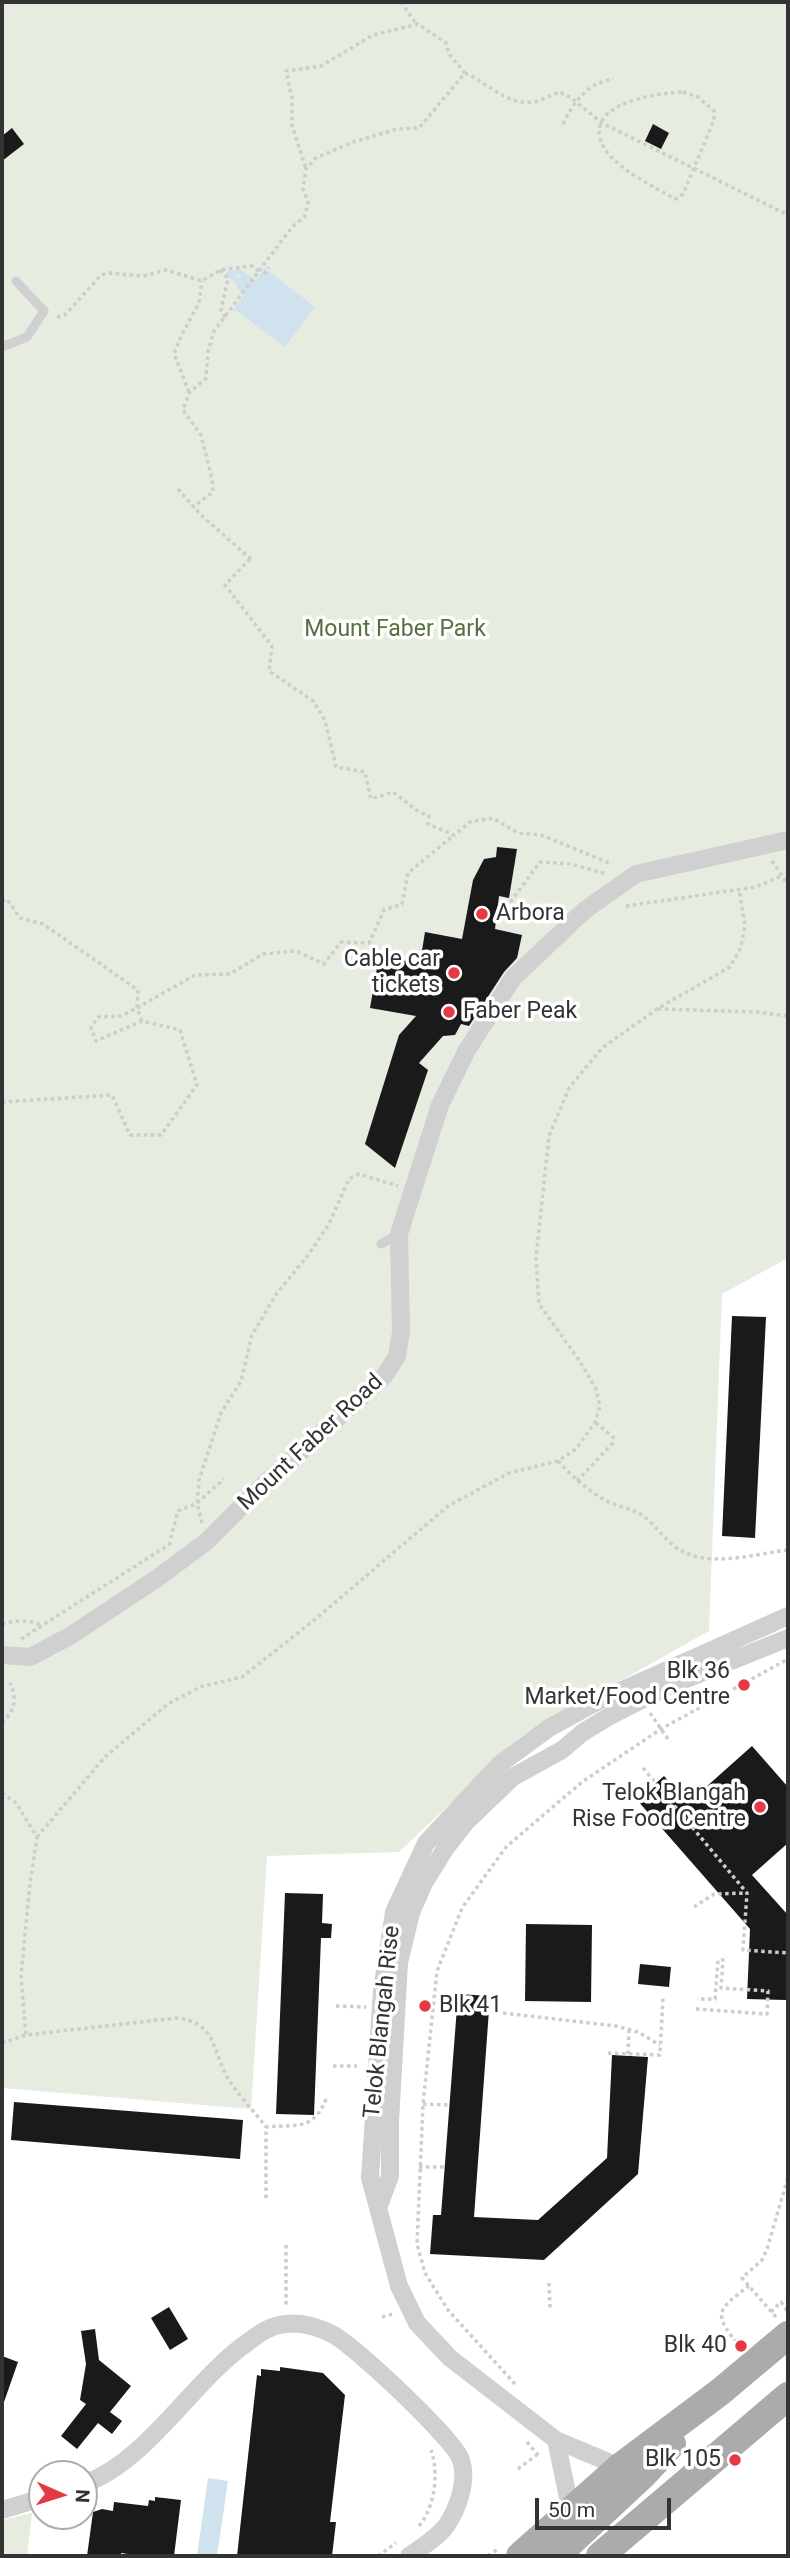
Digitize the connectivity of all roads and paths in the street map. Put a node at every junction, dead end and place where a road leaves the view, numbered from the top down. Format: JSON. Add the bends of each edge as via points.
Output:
{"nodes":[{"id":1,"x":401,"y":2,"type":"edge"},
{"id":2,"x":418,"y":24,"type":"junction"},
{"id":3,"x":465,"y":73,"type":"junction"},
{"id":4,"x":613,"y":79,"type":"dead end"},
{"id":5,"x":576,"y":101,"type":"junction"},
{"id":6,"x":602,"y":123,"type":"junction"},
{"id":7,"x":563,"y":124,"type":"dead end"},
{"id":8,"x":696,"y":168,"type":"junction"},
{"id":9,"x":306,"y":169,"type":"junction"},
{"id":10,"x":788,"y":215,"type":"edge"},
{"id":11,"x":269,"y":267,"type":"dead end"},
{"id":12,"x":220,"y":270,"type":"junction"},
{"id":13,"x":262,"y":272,"type":"junction"},
{"id":14,"x":16,"y":281,"type":"dead end"},
{"id":15,"x":202,"y":281,"type":"junction"},
{"id":16,"x":226,"y":318,"type":"junction"},
{"id":17,"x":37,"y":323,"type":"junction"},
{"id":18,"x":2,"y":347,"type":"edge"},
{"id":19,"x":189,"y":393,"type":"junction"},
{"id":20,"x":178,"y":489,"type":"dead end"},
{"id":21,"x":193,"y":507,"type":"junction"},
{"id":22,"x":454,"y":835,"type":"junction"},
{"id":23,"x":788,"y":840,"type":"edge"},
{"id":24,"x":768,"y":854,"type":"dead end"},
{"id":25,"x":612,"y":864,"type":"dead end"},
{"id":26,"x":607,"y":874,"type":"dead end"},
{"id":27,"x":781,"y":876,"type":"junction"},
{"id":28,"x":788,"y":885,"type":"edge"},
{"id":29,"x":739,"y":890,"type":"junction"},
{"id":30,"x":2,"y":901,"type":"edge"},
{"id":31,"x":626,"y":906,"type":"dead end"},
{"id":32,"x":498,"y":909,"type":"dead end"},
{"id":33,"x":138,"y":1008,"type":"junction"},
{"id":34,"x":657,"y":1009,"type":"junction"},
{"id":35,"x":788,"y":1016,"type":"edge"},
{"id":36,"x":142,"y":1021,"type":"junction"},
{"id":37,"x":2,"y":1102,"type":"edge"},
{"id":38,"x":408,"y":1189,"type":"dead end"},
{"id":39,"x":399,"y":1234,"type":"junction"},
{"id":40,"x":381,"y":1244,"type":"dead end"},
{"id":41,"x":595,"y":1422,"type":"junction"},
{"id":42,"x":558,"y":1461,"type":"junction"},
{"id":43,"x":224,"y":1479,"type":"dead end"},
{"id":44,"x":577,"y":1481,"type":"junction"},
{"id":45,"x":197,"y":1503,"type":"junction"},
{"id":46,"x":788,"y":1550,"type":"edge"},
{"id":47,"x":788,"y":1616,"type":"edge"},
{"id":48,"x":2,"y":1624,"type":"edge"},
{"id":49,"x":42,"y":1625,"type":"junction"},
{"id":50,"x":788,"y":1638,"type":"edge"},
{"id":51,"x":20,"y":1639,"type":"dead end"},
{"id":52,"x":2,"y":1655,"type":"edge"},
{"id":53,"x":788,"y":1659,"type":"edge"},
{"id":54,"x":9,"y":1683,"type":"dead end"},
{"id":55,"x":2,"y":1723,"type":"edge"},
{"id":56,"x":549,"y":1728,"type":"junction"},
{"id":57,"x":661,"y":1729,"type":"junction"},
{"id":58,"x":670,"y":1742,"type":"dead end"},
{"id":59,"x":562,"y":1750,"type":"junction"},
{"id":60,"x":643,"y":1768,"type":"dead end"},
{"id":61,"x":2,"y":1793,"type":"edge"},
{"id":62,"x":37,"y":1838,"type":"junction"},
{"id":63,"x":747,"y":1893,"type":"junction"},
{"id":64,"x":694,"y":1907,"type":"dead end"},
{"id":65,"x":788,"y":1953,"type":"edge"},
{"id":66,"x":663,"y":1997,"type":"dead end"},
{"id":67,"x":697,"y":1999,"type":"dead end"},
{"id":68,"x":336,"y":2006,"type":"dead end"},
{"id":69,"x":357,"y":2006,"type":"dead end"},
{"id":70,"x":696,"y":2009,"type":"dead end"},
{"id":71,"x":503,"y":2013,"type":"dead end"},
{"id":72,"x":629,"y":2029,"type":"junction"},
{"id":73,"x":26,"y":2035,"type":"junction"},
{"id":74,"x":2,"y":2043,"type":"edge"},
{"id":75,"x":660,"y":2045,"type":"junction"},
{"id":76,"x":608,"y":2053,"type":"dead end"},
{"id":77,"x":628,"y":2054,"type":"junction"},
{"id":78,"x":333,"y":2066,"type":"dead end"},
{"id":79,"x":357,"y":2066,"type":"dead end"},
{"id":80,"x":327,"y":2098,"type":"dead end"},
{"id":81,"x":423,"y":2104,"type":"junction"},
{"id":82,"x":448,"y":2105,"type":"dead end"},
{"id":83,"x":266,"y":2127,"type":"junction"},
{"id":84,"x":419,"y":2167,"type":"junction"},
{"id":85,"x":444,"y":2167,"type":"dead end"},
{"id":86,"x":788,"y":2177,"type":"edge"},
{"id":87,"x":266,"y":2198,"type":"dead end"},
{"id":88,"x":378,"y":2208,"type":"junction"},
{"id":89,"x":286,"y":2245,"type":"dead end"},
{"id":90,"x":549,"y":2283,"type":"dead end"},
{"id":91,"x":749,"y":2286,"type":"junction"},
{"id":92,"x":550,"y":2308,"type":"dead end"},
{"id":93,"x":771,"y":2312,"type":"junction"},
{"id":94,"x":788,"y":2312,"type":"edge"},
{"id":95,"x":397,"y":2313,"type":"dead end"},
{"id":96,"x":382,"y":2317,"type":"dead end"},
{"id":97,"x":287,"y":2324,"type":"junction"},
{"id":98,"x":784,"y":2328,"type":"edge"},
{"id":99,"x":473,"y":2338,"type":"dead end"},
{"id":100,"x":741,"y":2349,"type":"dead end"},
{"id":101,"x":720,"y":2392,"type":"junction"},
{"id":102,"x":788,"y":2396,"type":"edge"},
{"id":103,"x":556,"y":2440,"type":"junction"},
{"id":104,"x":428,"y":2441,"type":"dead end"},
{"id":105,"x":538,"y":2454,"type":"dead end"},
{"id":106,"x":620,"y":2467,"type":"junction"},
{"id":107,"x":518,"y":2469,"type":"dead end"},
{"id":108,"x":98,"y":2476,"type":"edge"},
{"id":109,"x":28,"y":2502,"type":"edge"},
{"id":110,"x":2,"y":2510,"type":"edge"},
{"id":111,"x":571,"y":2512,"type":"junction"},
{"id":112,"x":416,"y":2528,"type":"dead end"},
{"id":113,"x":400,"y":2540,"type":"dead end"},
{"id":114,"x":613,"y":2552,"type":"edge"},
{"id":115,"x":378,"y":2556,"type":"edge"},
{"id":116,"x":409,"y":2556,"type":"edge"},
{"id":117,"x":520,"y":2556,"type":"edge"},
{"id":118,"x":556,"y":2556,"type":"edge"}],
"edges":[{"from":1,"to":2,"type":"path"},
{"from":2,"to":3,"type":"path","via":[[446,43]]},
{"from":2,"to":9,"type":"path","via":[[373,35],[321,66],[286,71],[292,125]]},
{"from":3,"to":5,"type":"path","via":[[511,99],[535,102],[559,92]]},
{"from":3,"to":9,"type":"path","via":[[419,128],[397,129],[353,142],[316,158]]},
{"from":4,"to":5,"type":"path","via":[[600,80]]},
{"from":5,"to":6,"type":"path"},
{"from":5,"to":7,"type":"path"},
{"from":6,"to":8,"type":"path"},
{"from":6,"to":8,"type":"path","via":[[598,135],[605,150],[675,199],[683,194]]},
{"from":6,"to":8,"type":"path","via":[[608,113],[638,99],[683,92],[698,97],[714,111],[714,120]]},
{"from":8,"to":10,"type":"path"},
{"from":9,"to":13,"type":"path","via":[[305,216],[292,227]]},
{"from":11,"to":13,"type":"path"},
{"from":12,"to":13,"type":"path","via":[[252,266]]},
{"from":12,"to":15,"type":"path"},
{"from":12,"to":16,"type":"path","via":[[228,278],[221,310]]},
{"from":13,"to":16,"type":"path"},
{"from":14,"to":17,"type":"lane","via":[[44,311]]},
{"from":15,"to":17,"type":"path","via":[[166,270],[143,276],[101,275],[65,315]]},
{"from":15,"to":19,"type":"path","via":[[199,303],[174,354]]},
{"from":16,"to":19,"type":"path","via":[[214,331],[206,378]]},
{"from":17,"to":18,"type":"lane","via":[[27,337]]},
{"from":19,"to":21,"type":"path","via":[[183,410],[201,435],[213,492]]},
{"from":20,"to":21,"type":"path"},
{"from":21,"to":22,"type":"path","via":[[251,560],[225,585],[272,646],[269,671],[313,701],[325,720],[337,767],[365,772],[371,799],[393,792],[429,816],[428,824]]},
{"from":22,"to":25,"type":"path","via":[[470,822],[493,818],[518,833],[541,835]]},
{"from":22,"to":33,"type":"path","via":[[408,873],[402,904],[384,910],[369,943],[341,942],[324,964],[296,951],[263,954],[230,974],[195,975]]},
{"from":23,"to":39,"type":"street","name":"Mount Faber Road","via":[[636,874],[585,910],[513,978],[467,1050],[440,1105]]},
{"from":24,"to":27,"type":"path"},
{"from":26,"to":32,"type":"path","via":[[540,862],[511,901]]},
{"from":27,"to":28,"type":"path"},
{"from":27,"to":29,"type":"path"},
{"from":29,"to":31,"type":"path"},
{"from":29,"to":34,"type":"path","via":[[745,925],[741,947],[730,967]]},
{"from":30,"to":33,"type":"path","via":[[7,900],[20,918],[43,924],[138,990]]},
{"from":33,"to":36,"type":"path"},
{"from":33,"to":36,"type":"path","via":[[121,1016],[98,1017],[91,1027],[96,1041]]},
{"from":34,"to":35,"type":"path"},
{"from":34,"to":41,"type":"path","via":[[602,1048],[569,1088],[550,1136],[536,1258],[539,1304],[596,1390],[600,1406]]},
{"from":36,"to":37,"type":"path","via":[[180,1030],[197,1085],[161,1135],[130,1135],[112,1095]]},
{"from":38,"to":45,"type":"path","via":[[359,1174],[345,1184],[329,1224],[276,1293],[252,1335],[241,1381],[221,1413],[206,1458]]},
{"from":39,"to":40,"type":"lane"},
{"from":39,"to":52,"type":"street","name":"Mount Faber Road","via":[[401,1332],[397,1356],[385,1375],[206,1542],[156,1580],[30,1657]]},
{"from":41,"to":42,"type":"path","via":[[576,1449]]},
{"from":41,"to":44,"type":"path","via":[[613,1437],[612,1444]]},
{"from":42,"to":44,"type":"path"},
{"from":42,"to":62,"type":"path","via":[[509,1473],[448,1506],[242,1676],[200,1687],[169,1704],[106,1757]]},
{"from":43,"to":45,"type":"path"},
{"from":44,"to":46,"type":"path","via":[[604,1500],[643,1516],[673,1545],[699,1558]]},
{"from":45,"to":49,"type":"path","via":[[178,1511],[170,1544]]},
{"from":47,"to":56,"type":"street","name":"Telok Blangah Rise","via":[[598,1701]]},
{"from":48,"to":49,"type":"path","via":[[31,1621]]},
{"from":49,"to":51,"type":"path"},
{"from":50,"to":59,"type":"street","name":"Telok Blangah Rise","via":[[650,1695],[599,1722]]},
{"from":53,"to":57,"type":"path"},
{"from":54,"to":55,"type":"path","via":[[14,1706]]},
{"from":56,"to":59,"type":"street"},
{"from":56,"to":88,"type":"street","name":"Telok Blangah Rise","via":[[500,1764],[426,1843],[394,1912],[382,1990],[370,2178]]},
{"from":57,"to":58,"type":"path"},
{"from":57,"to":81,"type":"path","via":[[582,1782],[506,1847],[462,1908],[437,1971]]},
{"from":59,"to":88,"type":"street","name":"Telok Blangah Rise","via":[[513,1777],[466,1822],[424,1883],[411,1913],[399,1963],[390,2176]]},
{"from":60,"to":63,"type":"path"},
{"from":61,"to":62,"type":"path","via":[[16,1803]]},
{"from":62,"to":73,"type":"path","via":[[21,1976]]},
{"from":63,"to":64,"type":"path","via":[[714,1894]]},
{"from":63,"to":65,"type":"path","via":[[743,1950]]},
{"from":66,"to":75,"type":"path"},
{"from":67,"to":70,"type":"path","via":[[715,1999],[718,1960],[723,1960],[721,1987],[768,1991],[766,2014]]},
{"from":68,"to":69,"type":"path"},
{"from":71,"to":72,"type":"path"},
{"from":72,"to":75,"type":"path"},
{"from":72,"to":77,"type":"path"},
{"from":73,"to":74,"type":"path"},
{"from":73,"to":83,"type":"path","via":[[188,2020],[209,2034],[226,2075]]},
{"from":75,"to":77,"type":"path","via":[[660,2055]]},
{"from":76,"to":77,"type":"path"},
{"from":78,"to":79,"type":"path"},
{"from":80,"to":83,"type":"path","via":[[319,2117],[308,2123]]},
{"from":81,"to":82,"type":"path"},
{"from":81,"to":84,"type":"path"},
{"from":83,"to":87,"type":"path"},
{"from":84,"to":85,"type":"path"},
{"from":84,"to":99,"type":"path","via":[[417,2244],[425,2273]]},
{"from":86,"to":91,"type":"path","via":[[767,2249],[743,2278]]},
{"from":88,"to":103,"type":"street","name":"Telok Blangah Rise","via":[[399,2286],[417,2323],[450,2358]]},
{"from":89,"to":97,"type":"path"},
{"from":90,"to":92,"type":"path"},
{"from":91,"to":93,"type":"path"},
{"from":91,"to":100,"type":"path","via":[[723,2305],[720,2315]]},
{"from":93,"to":94,"type":"path","via":[[780,2302]]},
{"from":93,"to":98,"type":"path"},
{"from":95,"to":96,"type":"path"},
{"from":97,"to":108,"type":"street","via":[[267,2328],[228,2356],[137,2449]]},
{"from":97,"to":116,"type":"street","via":[[308,2325],[334,2335],[407,2399],[461,2459],[459,2502],[446,2526]]},
{"from":98,"to":101,"type":"main road"},
{"from":101,"to":106,"type":"main road"},
{"from":101,"to":118,"type":"main road","via":[[644,2474]]},
{"from":102,"to":114,"type":"main road"},
{"from":103,"to":106,"type":"street","name":"Telok Blangah Rise"},
{"from":103,"to":111,"type":"street"},
{"from":104,"to":112,"type":"path","via":[[435,2460],[435,2486],[428,2512]]},
{"from":105,"to":107,"type":"path"},
{"from":106,"to":111,"type":"main road"},
{"from":109,"to":110,"type":"street"},
{"from":111,"to":117,"type":"main road"},
{"from":113,"to":115,"type":"path"}]}
